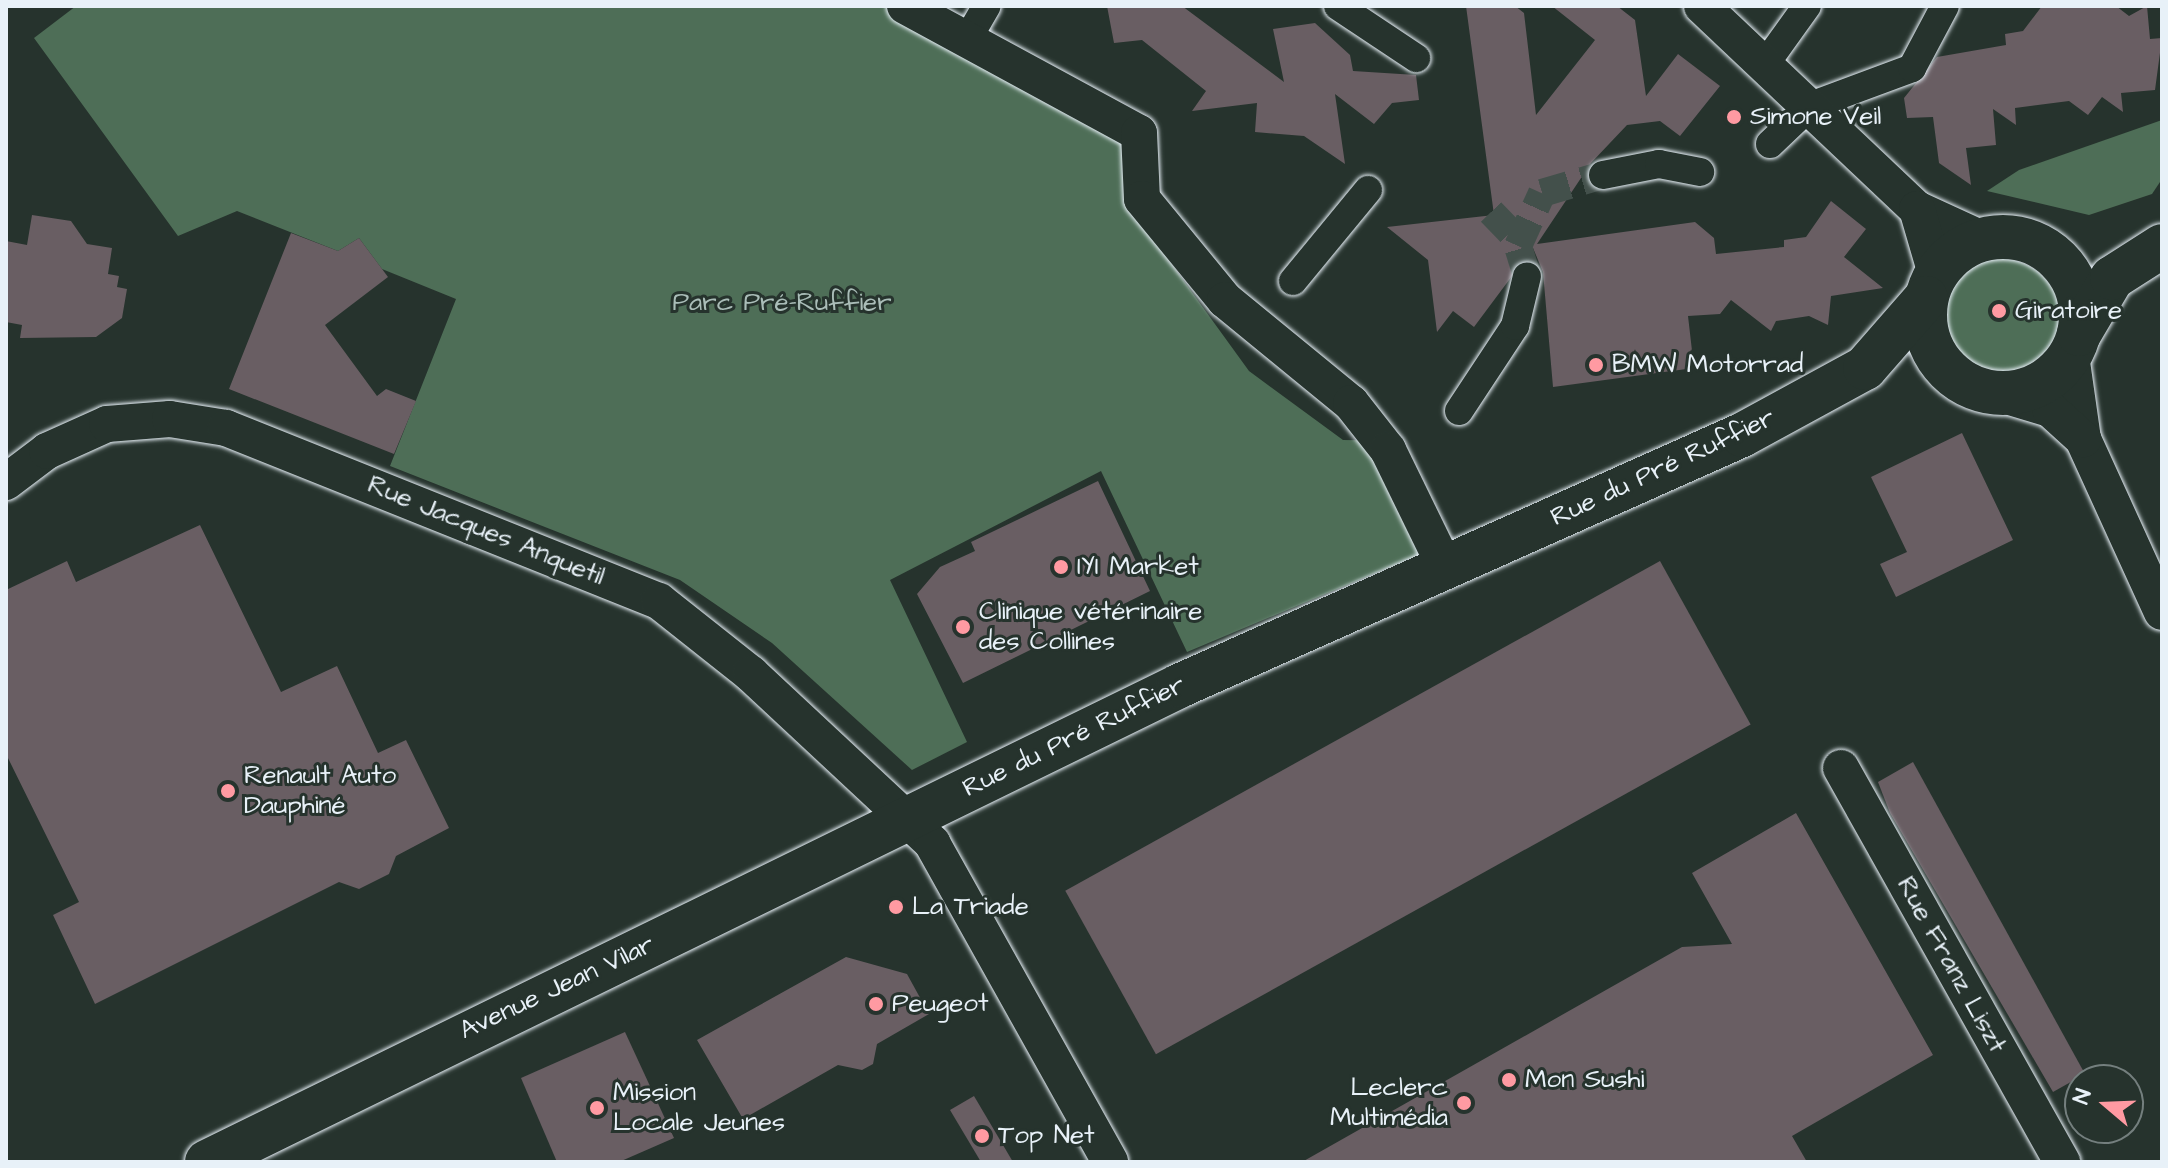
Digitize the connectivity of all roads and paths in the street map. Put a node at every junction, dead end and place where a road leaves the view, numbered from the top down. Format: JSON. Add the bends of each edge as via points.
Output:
{"nodes":[{"id":1,"x":905,"y":6,"type":"edge"},
{"id":2,"x":987,"y":6,"type":"edge"},
{"id":3,"x":1338,"y":6,"type":"edge"},
{"id":4,"x":1702,"y":6,"type":"edge"},
{"id":5,"x":1807,"y":6,"type":"edge"},
{"id":6,"x":1945,"y":6,"type":"edge"},
{"id":7,"x":967,"y":40,"type":"junction"},
{"id":8,"x":1416,"y":58,"type":"dead end"},
{"id":9,"x":1766,"y":63,"type":"junction"},
{"id":10,"x":1810,"y":106,"type":"junction"},
{"id":11,"x":1770,"y":144,"type":"dead end"},
{"id":12,"x":1700,"y":172,"type":"dead end"},
{"id":13,"x":1603,"y":175,"type":"tunnel mouth"},
{"id":14,"x":1368,"y":190,"type":"dead end"},
{"id":15,"x":1917,"y":209,"type":"junction"},
{"id":16,"x":1982,"y":239,"type":"junction"},
{"id":17,"x":2044,"y":248,"type":"junction"},
{"id":18,"x":2158,"y":248,"type":"edge"},
{"id":19,"x":1527,"y":276,"type":"tunnel mouth"},
{"id":20,"x":1293,"y":281,"type":"dead end"},
{"id":21,"x":1931,"y":286,"type":"junction"},
{"id":22,"x":2075,"y":344,"type":"junction"},
{"id":23,"x":1865,"y":368,"type":"junction"},
{"id":24,"x":1951,"y":375,"type":"junction"},
{"id":25,"x":2000,"y":394,"type":"junction"},
{"id":26,"x":1459,"y":411,"type":"dead end"},
{"id":27,"x":2083,"y":439,"type":"junction"},
{"id":28,"x":6,"y":482,"type":"edge"},
{"id":29,"x":1446,"y":569,"type":"junction"},
{"id":30,"x":2162,"y":612,"type":"edge"},
{"id":31,"x":1841,"y":768,"type":"dead end"},
{"id":32,"x":908,"y":818,"type":"junction"},
{"id":33,"x":207,"y":1162,"type":"edge"},
{"id":34,"x":1110,"y":1162,"type":"edge"},
{"id":35,"x":2062,"y":1162,"type":"edge"}],
"edges":[{"from":1,"to":7,"type":"street"},
{"from":2,"to":7,"type":"street"},
{"from":3,"to":8,"type":"street"},
{"from":4,"to":9,"type":"street"},
{"from":5,"to":9,"type":"street"},
{"from":6,"to":10,"type":"street","via":[[1912,68]]},
{"from":7,"to":29,"type":"street","via":[[1139,133],[1142,199],[1225,300],[1351,403],[1388,450]]},
{"from":9,"to":10,"type":"street"},
{"from":10,"to":11,"type":"street"},
{"from":10,"to":15,"type":"street"},
{"from":12,"to":13,"type":"street","via":[[1659,164]]},
{"from":14,"to":20,"type":"street"},
{"from":15,"to":16,"type":"street"},
{"from":15,"to":21,"type":"street"},
{"from":16,"to":17,"type":"main road","via":[[2025,240]]},
{"from":16,"to":21,"type":"main road"},
{"from":17,"to":18,"type":"main road"},
{"from":17,"to":22,"type":"main road","via":[[2078,293]]},
{"from":18,"to":22,"type":"main road","via":[[2112,278]]},
{"from":19,"to":26,"type":"street","via":[[1515,326]]},
{"from":21,"to":23,"type":"main road"},
{"from":21,"to":24,"type":"main road","via":[[1931,349]]},
{"from":22,"to":25,"type":"main road","via":[[2035,387]]},
{"from":22,"to":27,"type":"street"},
{"from":23,"to":24,"type":"main road"},
{"from":23,"to":29,"type":"main road","name":"Rue du Pré Ruffier","via":[[1742,435]]},
{"from":24,"to":25,"type":"main road"},
{"from":25,"to":27,"type":"street","via":[[2050,409]]},
{"from":27,"to":30,"type":"street"},
{"from":28,"to":32,"type":"street","name":"Rue Jacques Anquetil","via":[[47,451],[107,424],[170,419],[226,428],[659,601]]},
{"from":29,"to":32,"type":"main road","name":"Rue du Pré Ruffier","via":[[1179,686]]},
{"from":31,"to":35,"type":"street","name":"Rue Franz Liszt"},
{"from":32,"to":33,"type":"main road","name":"Avenue Jean Vilar"},
{"from":32,"to":34,"type":"street","via":[[955,878]]}]}
